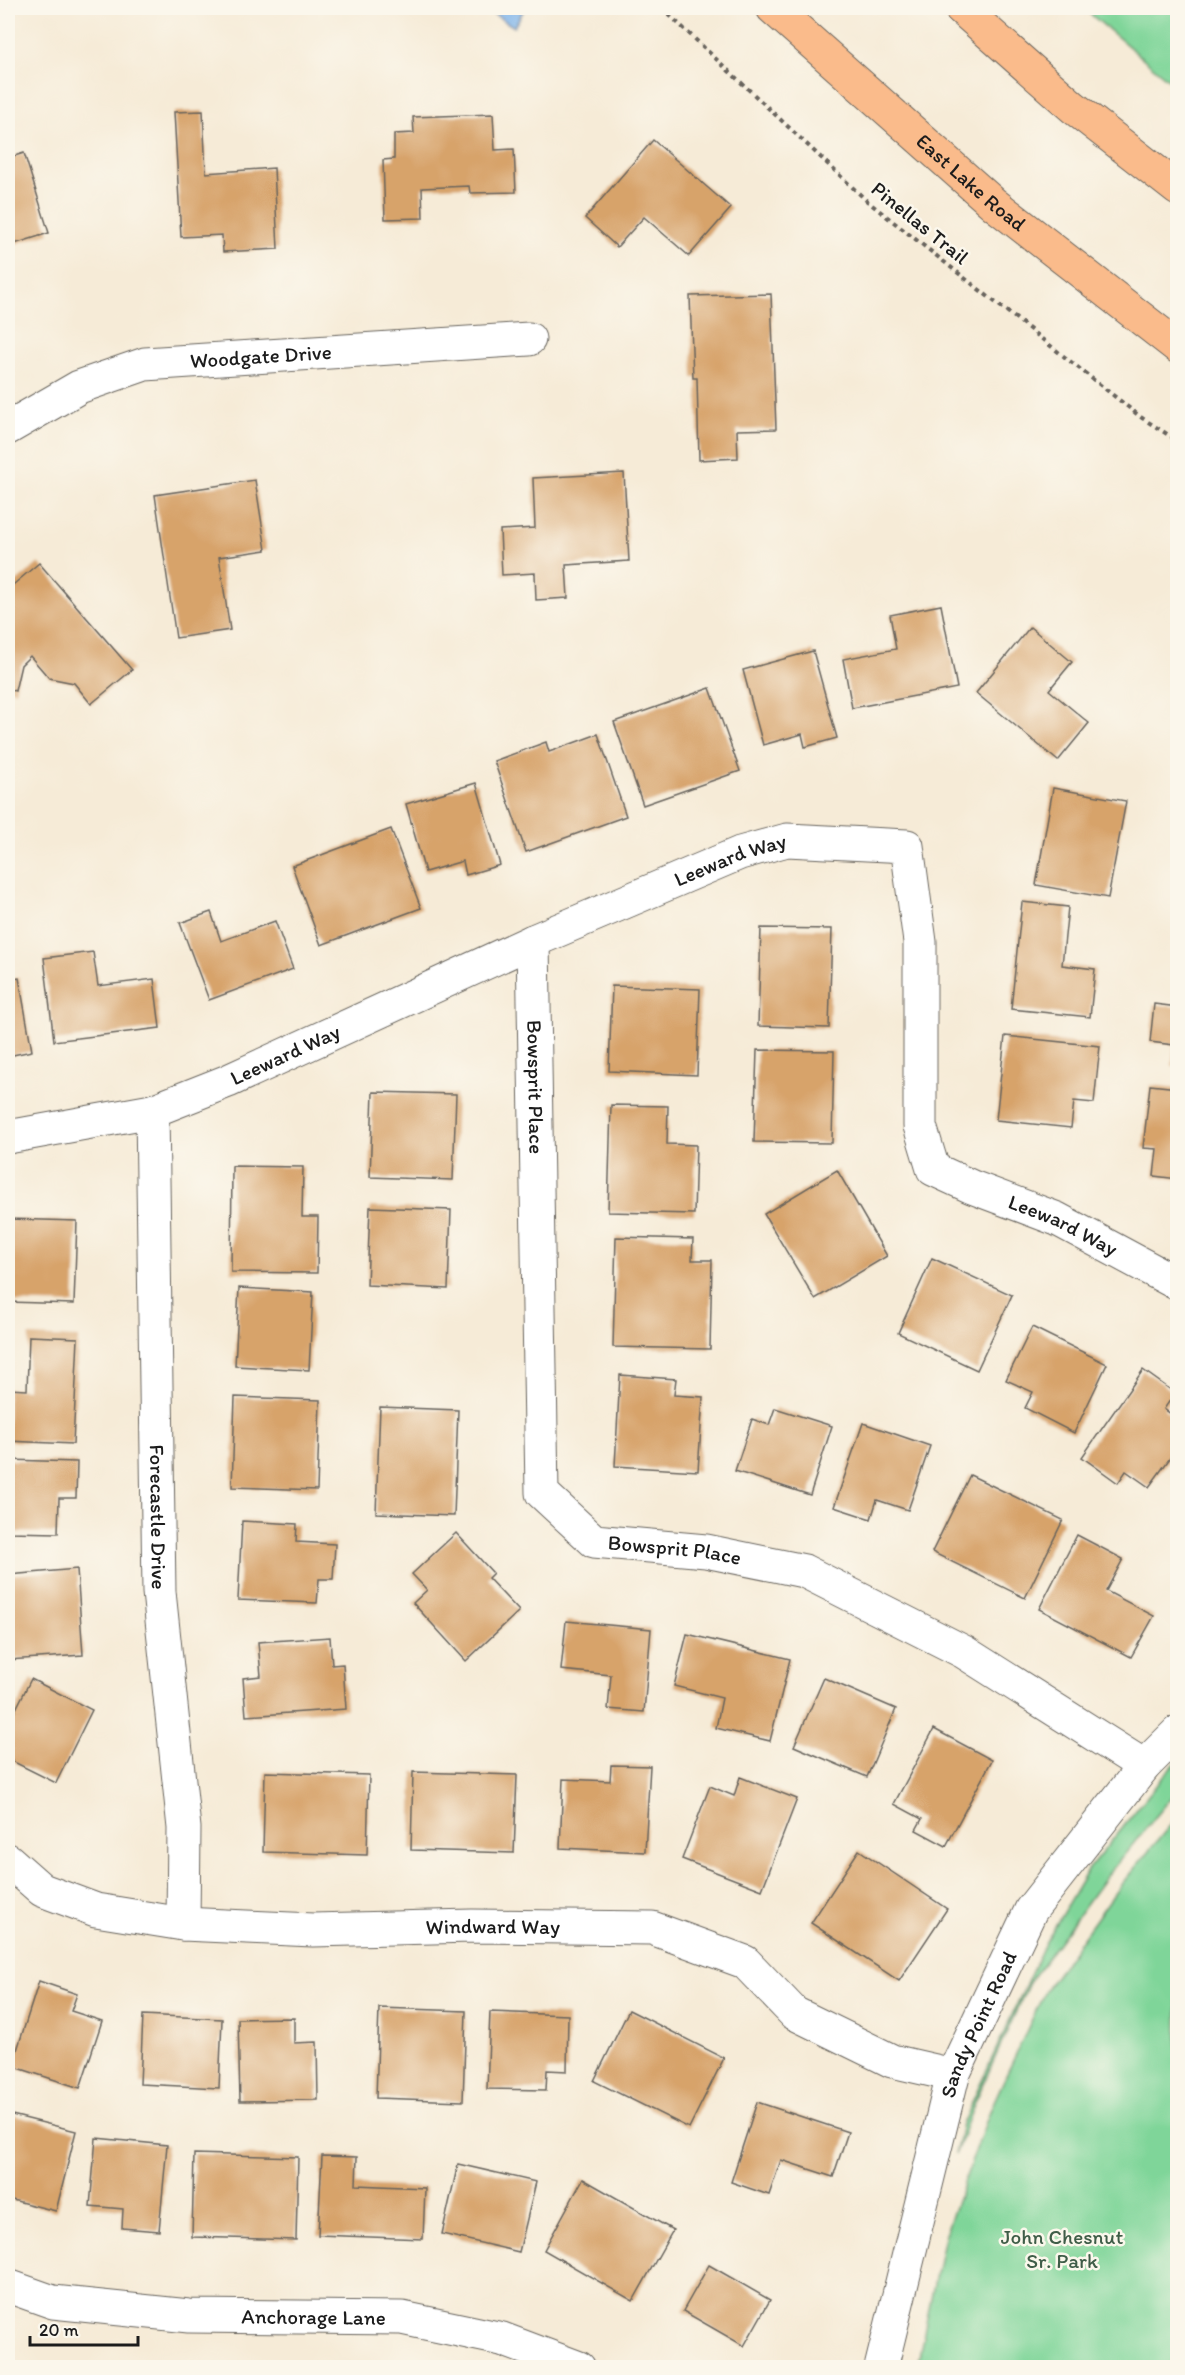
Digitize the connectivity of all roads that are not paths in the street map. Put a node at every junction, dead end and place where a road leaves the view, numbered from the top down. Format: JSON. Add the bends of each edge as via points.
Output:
{"nodes":[{"id":1,"x":773,"y":8,"type":"edge"},
{"id":2,"x":961,"y":8,"type":"edge"},
{"id":3,"x":1178,"y":189,"type":"edge"},
{"id":4,"x":529,"y":339,"type":"dead end"},
{"id":5,"x":1178,"y":347,"type":"edge"},
{"id":6,"x":8,"y":429,"type":"edge"},
{"id":7,"x":533,"y":941,"type":"junction"},
{"id":8,"x":152,"y":1111,"type":"junction"},
{"id":9,"x":8,"y":1137,"type":"edge"},
{"id":10,"x":1178,"y":1284,"type":"edge"},
{"id":11,"x":1178,"y":1731,"type":"edge"},
{"id":12,"x":1144,"y":1766,"type":"junction"},
{"id":13,"x":8,"y":1860,"type":"edge"},
{"id":14,"x":183,"y":1924,"type":"junction"},
{"id":15,"x":953,"y":2075,"type":"junction"},
{"id":16,"x":8,"y":2286,"type":"edge"},
{"id":17,"x":579,"y":2367,"type":"edge"},
{"id":18,"x":880,"y":2367,"type":"edge"}],
"edges":[{"from":1,"to":5,"type":"main road","name":"East Lake Road","via":[[994,204]]},
{"from":2,"to":3,"type":"main road","via":[[1073,107]]},
{"from":4,"to":6,"type":"street","name":"Woodgate Drive","via":[[145,364],[79,387]]},
{"from":7,"to":8,"type":"street","name":"Leeward Way","via":[[228,1082]]},
{"from":7,"to":10,"type":"street","name":"Leeward Way","via":[[740,853],[787,840],[907,846],[920,942],[920,1126],[933,1169],[1057,1220]]},
{"from":7,"to":12,"type":"street","name":"Bowsprit Place","via":[[542,1493],[594,1542],[706,1551],[804,1570],[964,1652]]},
{"from":8,"to":9,"type":"street","name":"Leeward Way"},
{"from":8,"to":14,"type":"street","name":"Forecastle Drive","via":[[159,1592],[184,1828]]},
{"from":11,"to":12,"type":"street","name":"Sandy Point Road"},
{"from":12,"to":15,"type":"street","name":"Sandy Point Road","via":[[1031,1910]]},
{"from":13,"to":14,"type":"street","name":"Windward Way","via":[[42,1890],[96,1910]]},
{"from":14,"to":15,"type":"street","name":"Windward Way","via":[[313,1929],[652,1928],[745,1962],[794,2013],[892,2061]]},
{"from":15,"to":18,"type":"street","name":"Sandy Point Road"},
{"from":16,"to":17,"type":"street","name":"Anchorage Lane","via":[[52,2302],[189,2316],[402,2318],[502,2339]]}]}
